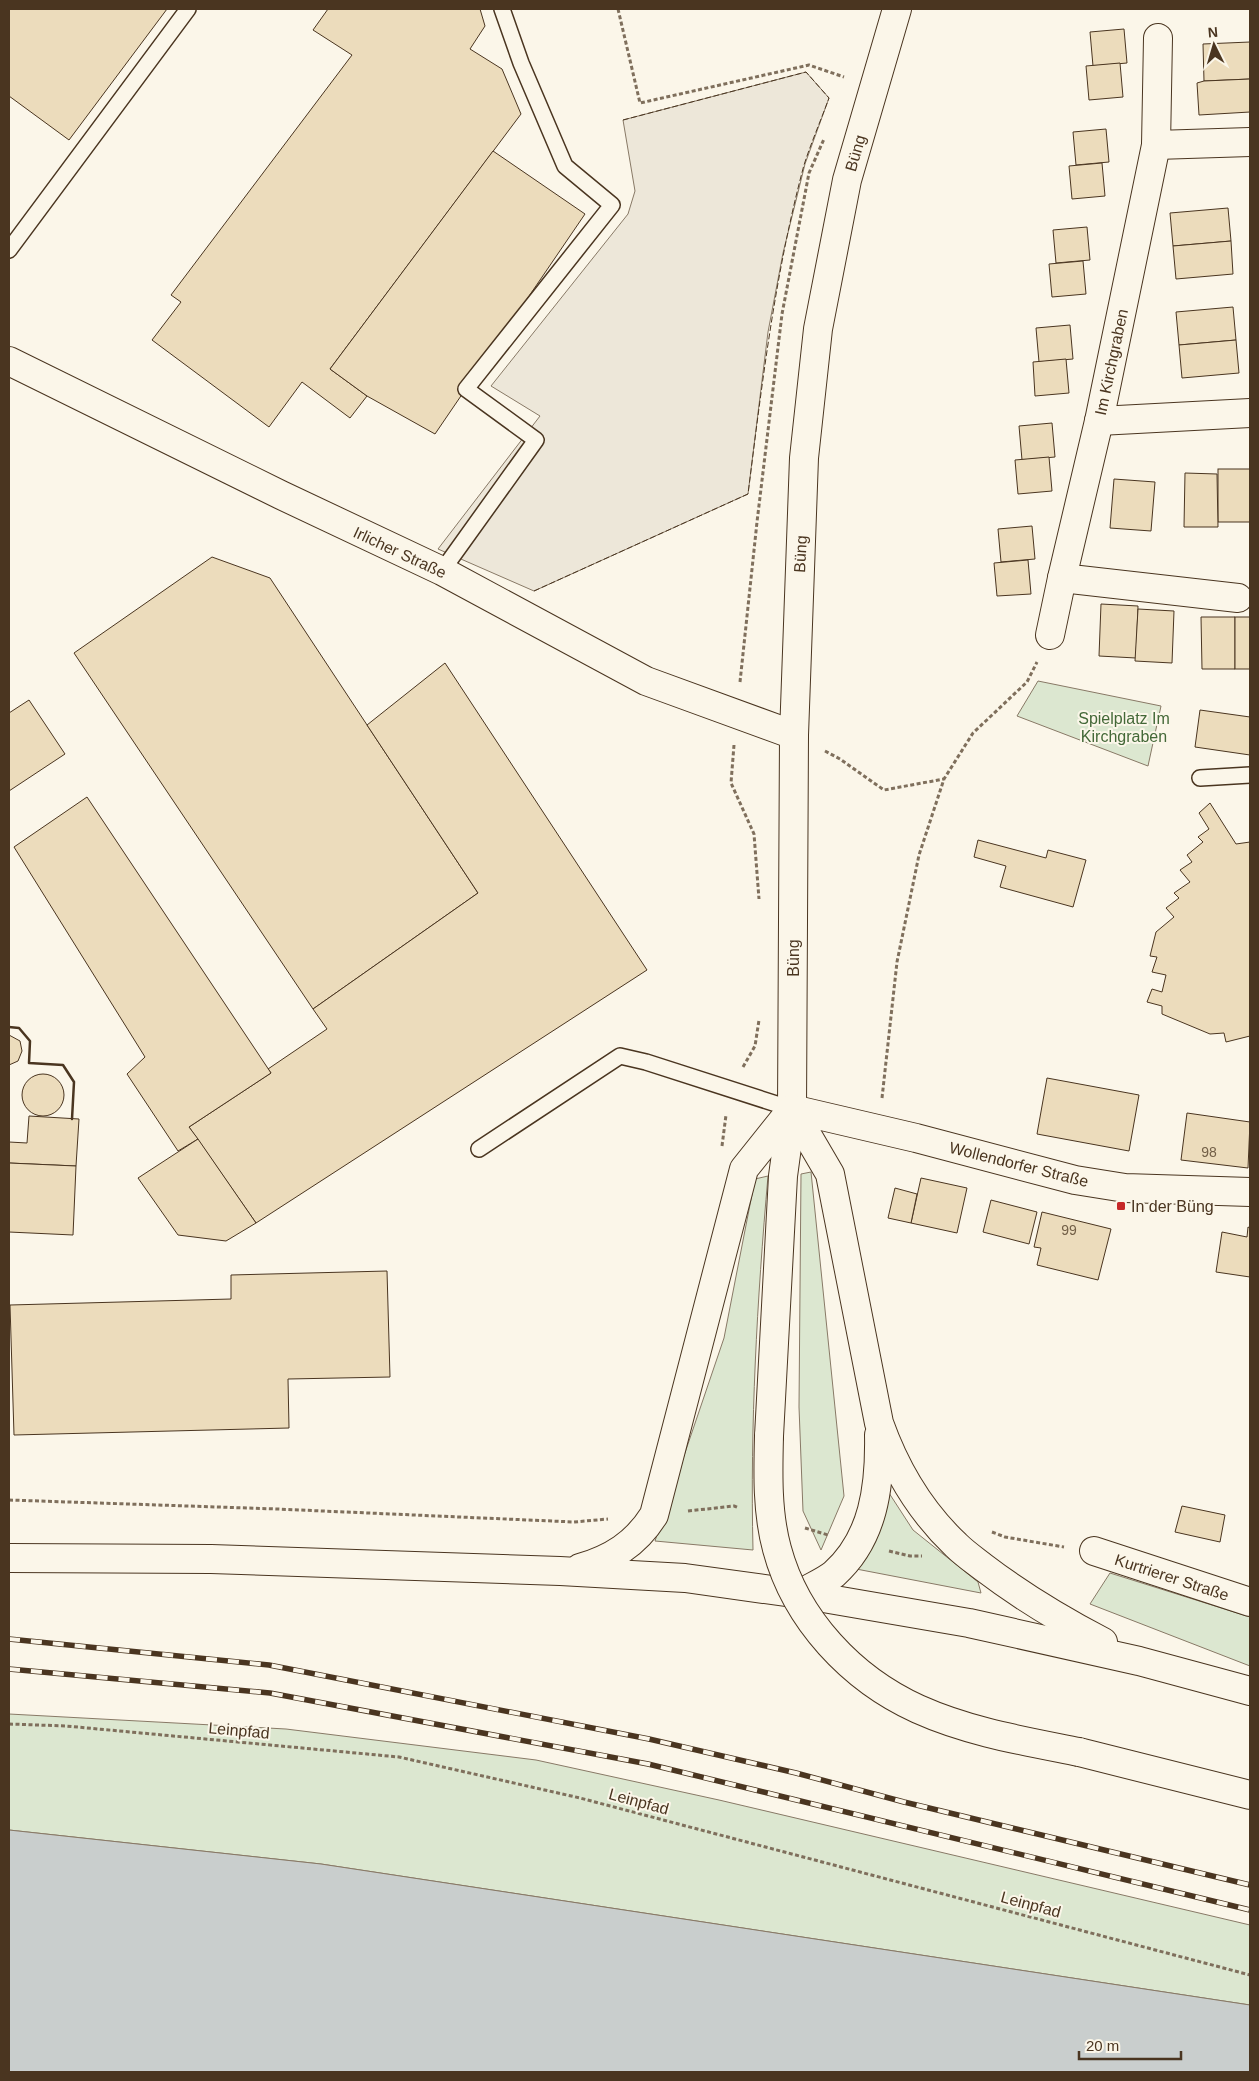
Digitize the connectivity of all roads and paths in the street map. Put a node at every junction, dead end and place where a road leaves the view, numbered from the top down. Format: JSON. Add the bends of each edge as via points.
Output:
{"nodes":[{"id":1,"x":188,"y":9,"type":"edge"},
{"id":2,"x":502,"y":9,"type":"edge"},
{"id":3,"x":618,"y":9,"type":"edge"},
{"id":4,"x":897,"y":9,"type":"edge"},
{"id":5,"x":1158,"y":38,"type":"dead end"},
{"id":6,"x":850,"y":79,"type":"dead end"},
{"id":7,"x":828,"y":130,"type":"dead end"},
{"id":8,"x":1250,"y":142,"type":"edge"},
{"id":9,"x":1156,"y":144,"type":"junction"},
{"id":10,"x":9,"y":250,"type":"edge"},
{"id":11,"x":9,"y":361,"type":"edge"},
{"id":12,"x":1250,"y":413,"type":"edge"},
{"id":13,"x":1099,"y":421,"type":"junction"},
{"id":14,"x":442,"y":571,"type":"junction"},
{"id":15,"x":1062,"y":578,"type":"junction"},
{"id":16,"x":1238,"y":598,"type":"dead end"},
{"id":17,"x":1050,"y":635,"type":"dead end"},
{"id":18,"x":1027,"y":682,"type":"dead end"},
{"id":19,"x":737,"y":715,"type":"junction"},
{"id":20,"x":794,"y":735,"type":"junction"},
{"id":21,"x":1250,"y":774,"type":"edge"},
{"id":22,"x":1200,"y":778,"type":"dead end"},
{"id":23,"x":944,"y":779,"type":"junction"},
{"id":24,"x":760,"y":903,"type":"dead end"},
{"id":25,"x":759,"y":1018,"type":"dead end"},
{"id":26,"x":730,"y":1089,"type":"junction"},
{"id":27,"x":792,"y":1109,"type":"junction"},
{"id":28,"x":878,"y":1131,"type":"junction"},
{"id":29,"x":721,"y":1148,"type":"dead end"},
{"id":30,"x":479,"y":1149,"type":"dead end"},
{"id":31,"x":1250,"y":1192,"type":"edge"},
{"id":32,"x":879,"y":1424,"type":"junction"},
{"id":33,"x":9,"y":1500,"type":"edge"},
{"id":34,"x":654,"y":1515,"type":"junction"},
{"id":35,"x":1094,"y":1552,"type":"dead end"},
{"id":36,"x":9,"y":1558,"type":"edge"},
{"id":37,"x":560,"y":1571,"type":"junction"},
{"id":38,"x":800,"y":1594,"type":"junction"},
{"id":39,"x":1250,"y":1602,"type":"edge"},
{"id":40,"x":1139,"y":1661,"type":"junction"},
{"id":41,"x":1250,"y":1692,"type":"edge"},
{"id":42,"x":9,"y":1724,"type":"edge"},
{"id":43,"x":1250,"y":1795,"type":"edge"},
{"id":44,"x":1250,"y":1975,"type":"edge"}],
"edges":[{"from":1,"to":10,"type":"lane"},
{"from":2,"to":14,"type":"lane","via":[[565,166],[612,205],[466,389],[536,440]]},
{"from":3,"to":6,"type":"path","via":[[640,103],[809,65]]},
{"from":4,"to":20,"type":"main road","name":"Büng","via":[[847,180],[818,330],[804,458]]},
{"from":5,"to":9,"type":"main road","name":"Im Kirchgraben"},
{"from":7,"to":19,"type":"path","via":[[809,173],[782,314]]},
{"from":8,"to":9,"type":"main road"},
{"from":9,"to":13,"type":"main road","name":"Im Kirchgraben"},
{"from":11,"to":14,"type":"main road","name":"Irlicher Straße"},
{"from":12,"to":13,"type":"main road"},
{"from":13,"to":15,"type":"main road","name":"Im Kirchgraben"},
{"from":14,"to":19,"type":"main road","name":"Irlicher Straße","via":[[646,682]]},
{"from":15,"to":16,"type":"main road"},
{"from":15,"to":17,"type":"main road","name":"Im Kirchgraben"},
{"from":18,"to":23,"type":"path","via":[[973,733]]},
{"from":19,"to":20,"type":"main road","name":"Irlicher Straße"},
{"from":19,"to":24,"type":"path","via":[[731,782],[754,834]]},
{"from":20,"to":23,"type":"path","via":[[840,759],[884,790]]},
{"from":20,"to":27,"type":"main road","name":"Büng"},
{"from":21,"to":22,"type":"lane"},
{"from":23,"to":28,"type":"path","via":[[919,855],[897,962]]},
{"from":25,"to":26,"type":"path","via":[[756,1046]]},
{"from":26,"to":27,"type":"lane"},
{"from":26,"to":29,"type":"path"},
{"from":26,"to":30,"type":"lane","via":[[620,1056]]},
{"from":27,"to":28,"type":"main road","name":"Wollendorfer Straße"},
{"from":27,"to":32,"type":"main road","via":[[830,1174]]},
{"from":27,"to":34,"type":"main road","via":[[744,1169]]},
{"from":27,"to":43,"type":"main road","name":"Büng","bridge":true,"via":[[782,1176],[768,1468],[777,1548],[801,1605],[819,1632],[867,1679],[918,1709],[960,1725]]},
{"from":28,"to":31,"type":"main road","name":"Wollendorfer Straße","via":[[1075,1180],[1124,1188]]},
{"from":32,"to":38,"type":"main road","via":[[878,1477],[873,1508],[859,1544],[833,1574]]},
{"from":32,"to":40,"type":"main road","via":[[904,1479],[956,1546],[1023,1596]]},
{"from":33,"to":34,"type":"path","via":[[574,1522]]},
{"from":34,"to":37,"type":"main road","via":[[645,1530],[614,1555],[596,1563]]},
{"from":35,"to":39,"type":"main road","name":"Kurtrierer Straße"},
{"from":36,"to":37,"type":"main road","via":[[211,1559]]},
{"from":37,"to":38,"type":"main road","via":[[685,1578]]},
{"from":38,"to":40,"type":"main road","via":[[969,1623]]},
{"from":40,"to":41,"type":"main road"},
{"from":42,"to":44,"type":"path","name":"Leinpfad","via":[[66,1726],[399,1757],[580,1798]]}]}
